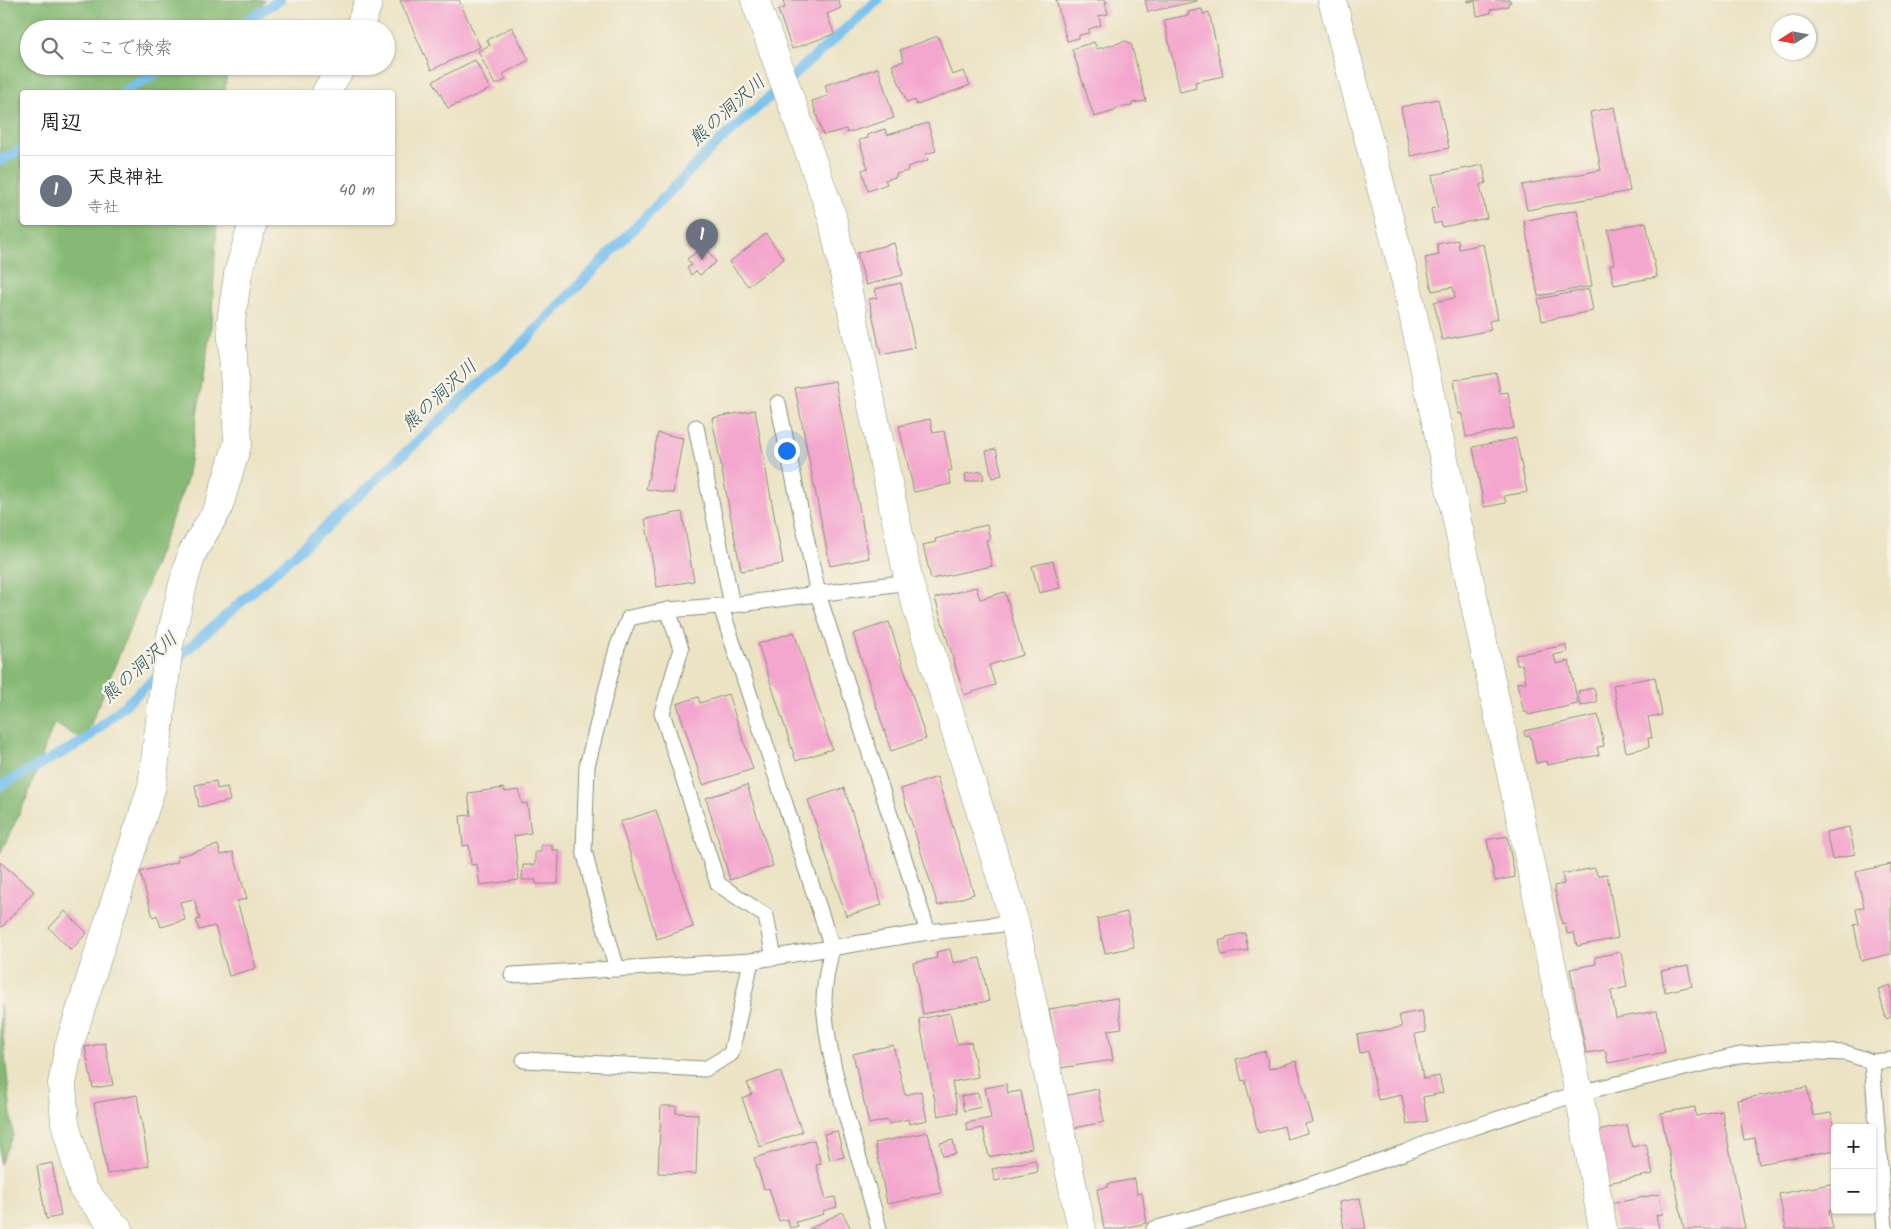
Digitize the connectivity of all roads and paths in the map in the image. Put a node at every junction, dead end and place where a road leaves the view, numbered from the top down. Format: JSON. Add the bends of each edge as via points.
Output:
{"nodes":[{"id":1,"x":369,"y":0,"type":"edge"},
{"id":2,"x":755,"y":0,"type":"edge"},
{"id":3,"x":1332,"y":0,"type":"edge"},
{"id":4,"x":362,"y":20,"type":"edge"},
{"id":5,"x":336,"y":75,"type":"edge"},
{"id":6,"x":327,"y":90,"type":"edge"},
{"id":7,"x":252,"y":225,"type":"edge"},
{"id":8,"x":778,"y":403,"type":"dead end"},
{"id":9,"x":696,"y":427,"type":"dead end"},
{"id":10,"x":909,"y":582,"type":"junction"},
{"id":11,"x":818,"y":594,"type":"junction"},
{"id":12,"x":726,"y":606,"type":"junction"},
{"id":13,"x":668,"y":610,"type":"junction"},
{"id":14,"x":1015,"y":923,"type":"junction"},
{"id":15,"x":928,"y":932,"type":"junction"},
{"id":16,"x":832,"y":948,"type":"junction"},
{"id":17,"x":774,"y":958,"type":"junction"},
{"id":18,"x":752,"y":961,"type":"junction"},
{"id":19,"x":617,"y":968,"type":"junction"},
{"id":20,"x":512,"y":976,"type":"dead end"},
{"id":21,"x":524,"y":1060,"type":"dead end"},
{"id":22,"x":1891,"y":1060,"type":"edge"},
{"id":23,"x":1872,"y":1062,"type":"junction"},
{"id":24,"x":1579,"y":1093,"type":"junction"},
{"id":25,"x":119,"y":1229,"type":"edge"},
{"id":26,"x":879,"y":1229,"type":"edge"},
{"id":27,"x":1082,"y":1229,"type":"edge"},
{"id":28,"x":1154,"y":1229,"type":"edge"},
{"id":29,"x":1603,"y":1229,"type":"edge"},
{"id":30,"x":1885,"y":1229,"type":"edge"}],
"edges":[{"from":1,"to":4,"type":"street"},
{"from":2,"to":10,"type":"street","via":[[832,216]]},
{"from":3,"to":24,"type":"street","via":[[1407,286]]},
{"from":5,"to":6,"type":"street"},
{"from":7,"to":25,"type":"street","via":[[238,274],[231,322],[238,442],[218,508],[192,553],[182,584],[169,645],[152,786],[69,1046],[62,1084],[65,1123],[83,1189]]},
{"from":8,"to":11,"type":"lane"},
{"from":9,"to":12,"type":"lane"},
{"from":10,"to":11,"type":"lane"},
{"from":10,"to":14,"type":"street"},
{"from":11,"to":12,"type":"lane"},
{"from":11,"to":15,"type":"lane"},
{"from":12,"to":13,"type":"lane"},
{"from":12,"to":16,"type":"lane"},
{"from":13,"to":17,"type":"lane","via":[[681,649],[662,713],[718,884],[766,916]]},
{"from":13,"to":19,"type":"lane","via":[[629,618],[617,648],[587,766],[584,850]]},
{"from":14,"to":15,"type":"lane"},
{"from":14,"to":27,"type":"street"},
{"from":15,"to":16,"type":"lane"},
{"from":16,"to":17,"type":"lane"},
{"from":16,"to":26,"type":"lane","via":[[824,1001],[832,1058]]},
{"from":17,"to":18,"type":"lane"},
{"from":18,"to":19,"type":"lane"},
{"from":18,"to":21,"type":"lane","via":[[731,1054],[705,1069]]},
{"from":19,"to":20,"type":"lane"},
{"from":22,"to":23,"type":"lane"},
{"from":23,"to":24,"type":"lane","via":[[1846,1053],[1791,1051],[1740,1055]]},
{"from":23,"to":30,"type":"lane"},
{"from":24,"to":28,"type":"lane","via":[[1437,1138],[1406,1152],[1289,1192]]},
{"from":24,"to":29,"type":"street"}]}
